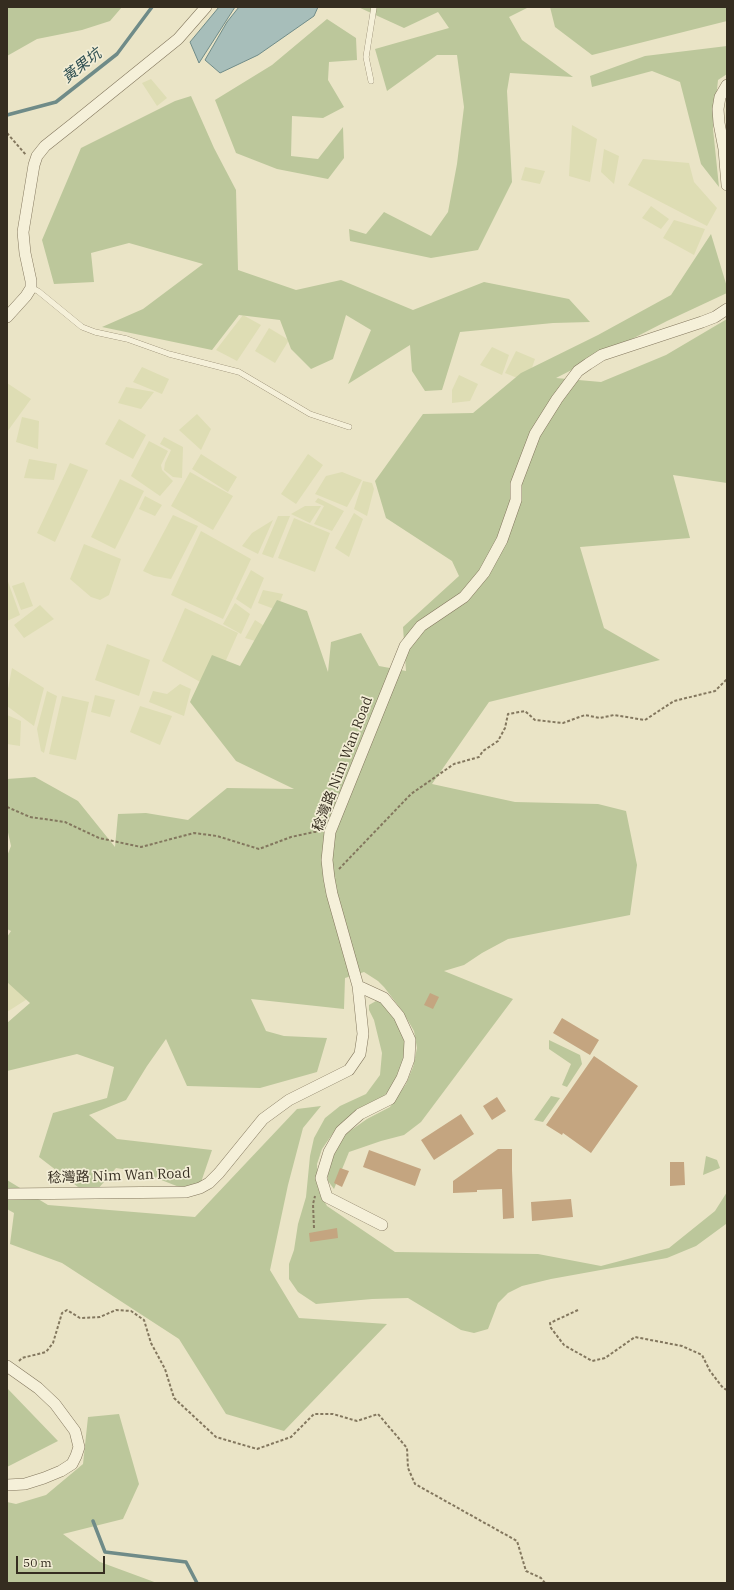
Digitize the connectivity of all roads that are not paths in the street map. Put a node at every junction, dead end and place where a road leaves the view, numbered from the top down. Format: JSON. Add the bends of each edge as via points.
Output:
{"nodes":[{"id":1,"x":206,"y":7,"type":"edge"},
{"id":2,"x":374,"y":7,"type":"edge"},
{"id":3,"x":371,"y":81,"type":"dead end"},
{"id":4,"x":727,"y":85,"type":"edge"},
{"id":5,"x":727,"y":185,"type":"edge"},
{"id":6,"x":31,"y":288,"type":"junction"},
{"id":7,"x":727,"y":309,"type":"edge"},
{"id":8,"x":7,"y":317,"type":"edge"},
{"id":9,"x":349,"y":427,"type":"dead end"},
{"id":10,"x":358,"y":986,"type":"junction"},
{"id":11,"x":7,"y":1194,"type":"edge"},
{"id":12,"x":382,"y":1225,"type":"dead end"},
{"id":13,"x":9,"y":1367,"type":"edge"},
{"id":14,"x":7,"y":1485,"type":"edge"}],
"edges":[{"from":1,"to":6,"type":"street","via":[[178,39],[45,146],[37,156],[23,232]]},
{"from":2,"to":3,"type":"lane","via":[[366,57]]},
{"from":4,"to":5,"type":"street","via":[[720,97],[718,109]]},
{"from":6,"to":8,"type":"street"},
{"from":6,"to":9,"type":"lane","via":[[82,327],[239,372],[310,414]]},
{"from":7,"to":10,"type":"street","name":"稔灣路 Nim Wan Road","via":[[702,322],[602,355],[578,371],[535,434],[516,484],[516,500],[502,540],[484,573],[464,597],[421,626],[405,646],[330,834],[327,860],[329,878]]},
{"from":10,"to":11,"type":"street","name":"稔灣路 Nim Wan Road","via":[[363,1034],[360,1054],[348,1070],[288,1100],[263,1119],[209,1183],[186,1192]]},
{"from":10,"to":12,"type":"street","via":[[384,998],[400,1016],[410,1040],[409,1060],[390,1099],[360,1114],[341,1131],[329,1152],[322,1178],[327,1197]]},
{"from":13,"to":14,"type":"street","via":[[56,1404],[75,1431],[79,1447],[72,1464],[61,1471],[25,1484]]}]}
